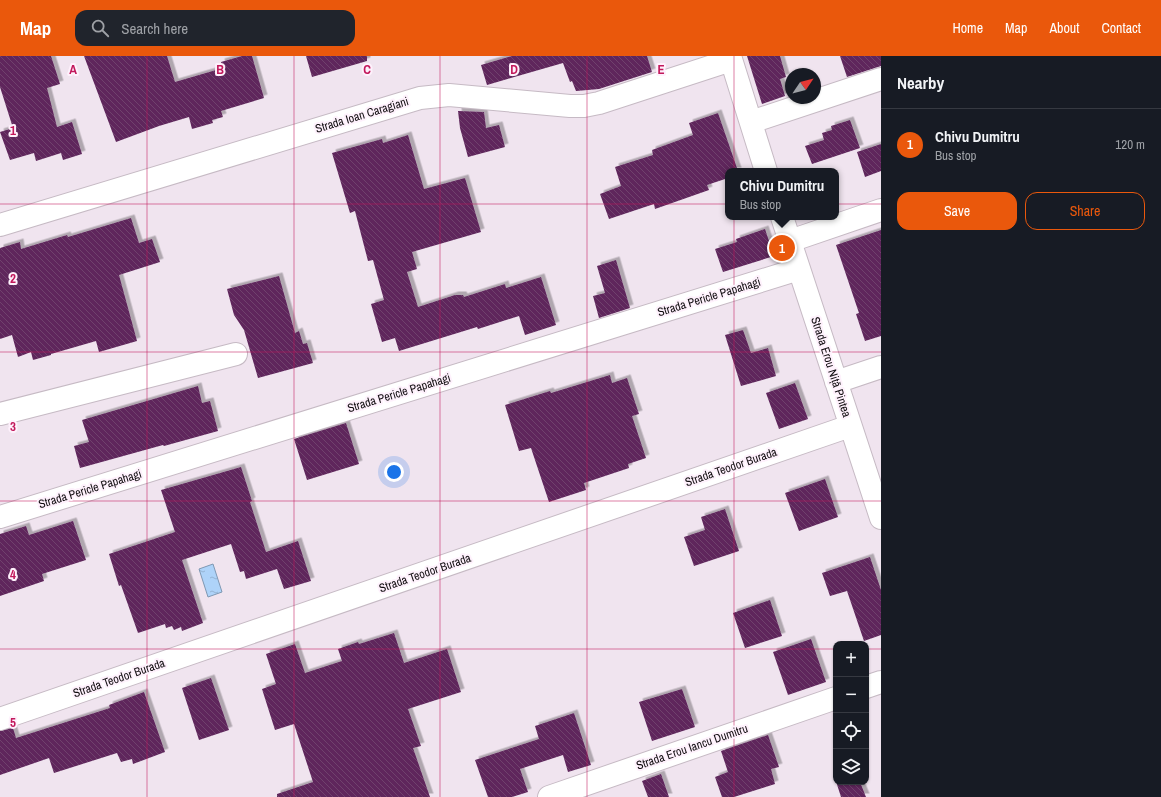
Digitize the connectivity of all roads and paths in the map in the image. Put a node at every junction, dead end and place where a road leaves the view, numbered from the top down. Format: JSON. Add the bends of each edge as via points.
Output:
{"nodes":[{"id":1,"x":730,"y":58,"type":"edge"},
{"id":2,"x":881,"y":79,"type":"edge"},
{"id":3,"x":751,"y":122,"type":"junction"},
{"id":4,"x":765,"y":168,"type":"edge"},
{"id":5,"x":881,"y":210,"type":"edge"},
{"id":6,"x":783,"y":220,"type":"edge"},
{"id":7,"x":0,"y":224,"type":"edge"},
{"id":8,"x":790,"y":240,"type":"junction"},
{"id":9,"x":799,"y":269,"type":"junction"},
{"id":10,"x":236,"y":354,"type":"dead end"},
{"id":11,"x":881,"y":367,"type":"edge"},
{"id":12,"x":836,"y":382,"type":"junction"},
{"id":13,"x":0,"y":414,"type":"edge"},
{"id":14,"x":850,"y":426,"type":"junction"},
{"id":15,"x":875,"y":481,"type":"edge"},
{"id":16,"x":0,"y":517,"type":"edge"},
{"id":17,"x":881,"y":518,"type":"edge"},
{"id":18,"x":881,"y":682,"type":"edge"},
{"id":19,"x":869,"y":687,"type":"edge"},
{"id":20,"x":833,"y":699,"type":"edge"},
{"id":21,"x":0,"y":719,"type":"edge"},
{"id":22,"x":549,"y":797,"type":"edge"}],
"edges":[{"from":1,"to":3,"type":"street"},
{"from":1,"to":7,"type":"street","name":"Strada Ioan Caragiani","via":[[584,106],[449,95],[420,98]]},
{"from":2,"to":3,"type":"street"},
{"from":3,"to":4,"type":"street"},
{"from":5,"to":8,"type":"street"},
{"from":6,"to":8,"type":"street","name":"Strada Erou Niță Pintea"},
{"from":8,"to":9,"type":"street","name":"Strada Erou Niță Pintea"},
{"from":9,"to":12,"type":"street","name":"Strada Erou Niță Pintea"},
{"from":9,"to":16,"type":"street","name":"Strada Pericle Papahagi"},
{"from":10,"to":13,"type":"street"},
{"from":11,"to":12,"type":"street"},
{"from":12,"to":14,"type":"street","name":"Strada Erou Niță Pintea"},
{"from":14,"to":15,"type":"street","name":"Strada Erou Niță Pintea"},
{"from":14,"to":21,"type":"street","name":"Strada Teodor Burada"},
{"from":15,"to":17,"type":"street","name":"Strada Erou Niță Pintea"},
{"from":18,"to":19,"type":"street"},
{"from":20,"to":22,"type":"street","name":"Strada Erou Iancu Dumitru"}]}
